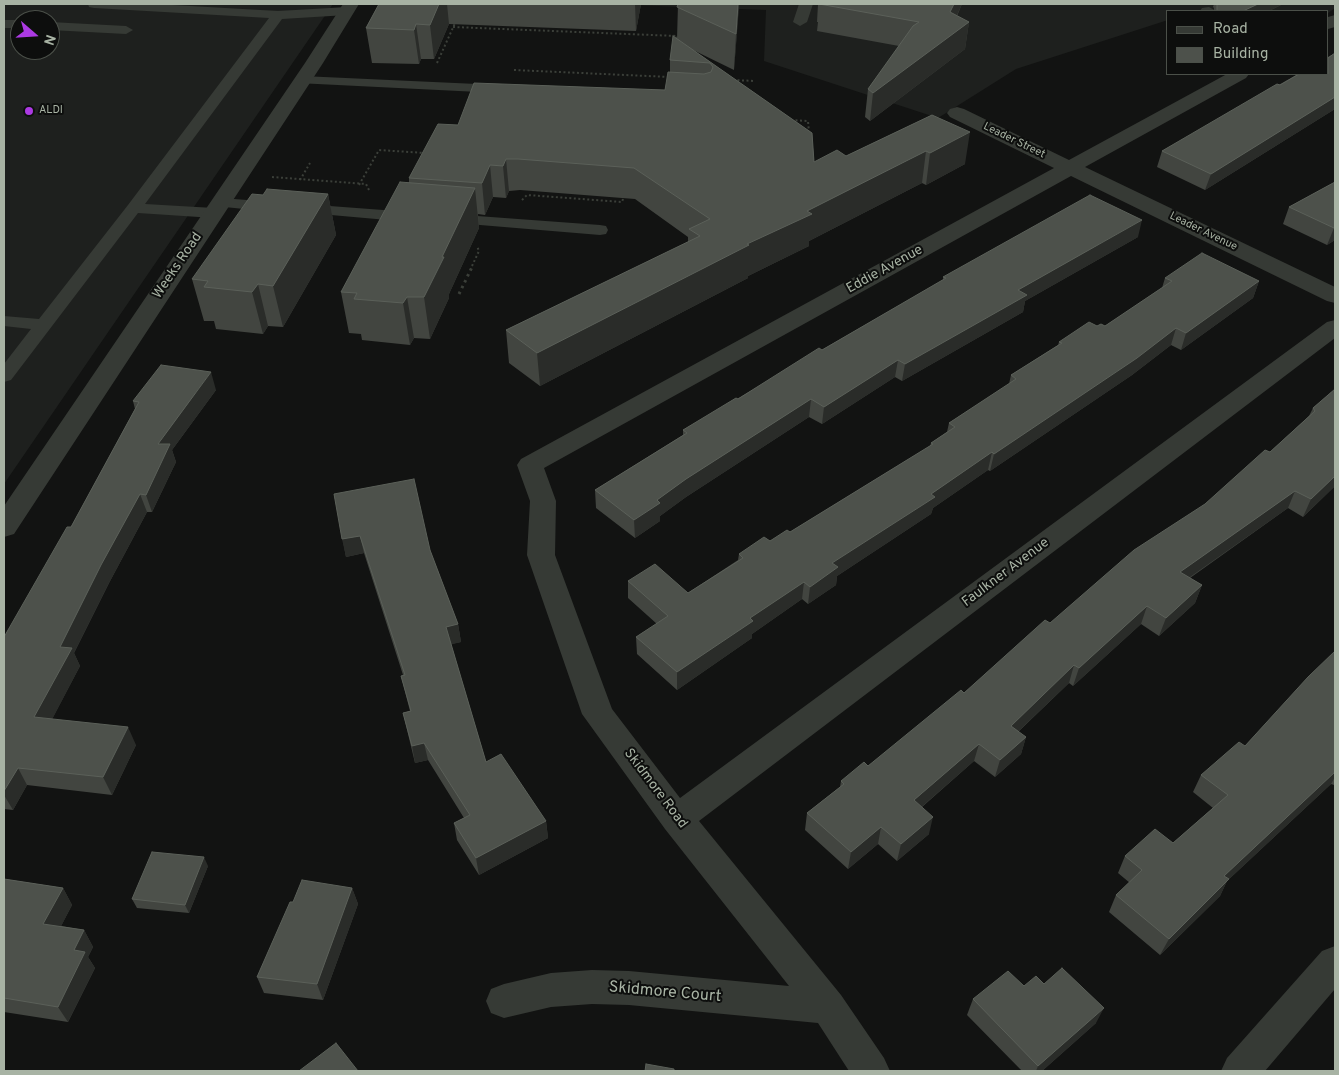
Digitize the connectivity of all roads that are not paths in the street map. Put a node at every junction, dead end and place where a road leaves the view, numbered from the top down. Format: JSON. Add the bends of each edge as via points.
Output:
{"nodes":[{"id":1,"x":94,"y":4,"type":"edge"},
{"id":2,"x":806,"y":4,"type":"edge"},
{"id":3,"x":164,"y":5,"type":"edge"},
{"id":4,"x":349,"y":7,"type":"edge"},
{"id":5,"x":278,"y":15,"type":"junction"},
{"id":6,"x":800,"y":22,"type":"dead end"},
{"id":7,"x":60,"y":27,"type":"edge"},
{"id":8,"x":126,"y":30,"type":"dead end"},
{"id":9,"x":1238,"y":75,"type":"edge"},
{"id":10,"x":302,"y":80,"type":"junction"},
{"id":11,"x":516,"y":90,"type":"edge"},
{"id":12,"x":957,"y":113,"type":"dead end"},
{"id":13,"x":1070,"y":168,"type":"junction"},
{"id":14,"x":134,"y":208,"type":"junction"},
{"id":15,"x":217,"y":208,"type":"junction"},
{"id":16,"x":600,"y":230,"type":"dead end"},
{"id":17,"x":1335,"y":296,"type":"edge"},
{"id":18,"x":4,"y":321,"type":"edge"},
{"id":19,"x":43,"y":324,"type":"junction"},
{"id":20,"x":1335,"y":327,"type":"edge"},
{"id":21,"x":4,"y":376,"type":"edge"},
{"id":22,"x":530,"y":465,"type":"joint"},
{"id":23,"x":4,"y":526,"type":"edge"},
{"id":24,"x":677,"y":818,"type":"junction"},
{"id":25,"x":1335,"y":963,"type":"edge"},
{"id":26,"x":504,"y":1001,"type":"dead end"},
{"id":27,"x":828,"y":1007,"type":"junction"},
{"id":28,"x":871,"y":1071,"type":"edge"},
{"id":29,"x":1240,"y":1071,"type":"edge"}],
"edges":[{"from":1,"to":3,"type":"lane"},
{"from":2,"to":6,"type":"lane"},
{"from":3,"to":5,"type":"lane"},
{"from":4,"to":5,"type":"lane"},
{"from":4,"to":10,"type":"street","name":"Weeks Road"},
{"from":5,"to":14,"type":"lane"},
{"from":7,"to":8,"type":"lane"},
{"from":9,"to":13,"type":"street","name":"Eddie Avenue"},
{"from":10,"to":11,"type":"lane"},
{"from":10,"to":15,"type":"street","name":"Weeks Road"},
{"from":12,"to":13,"type":"street","name":"Leader Street"},
{"from":13,"to":17,"type":"street","name":"Leader Avenue"},
{"from":13,"to":22,"type":"street","name":"Eddie Avenue"},
{"from":14,"to":15,"type":"lane"},
{"from":14,"to":19,"type":"lane"},
{"from":15,"to":16,"type":"lane","via":[[345,212]]},
{"from":15,"to":23,"type":"street","name":"Weeks Road"},
{"from":18,"to":19,"type":"lane"},
{"from":19,"to":21,"type":"lane"},
{"from":20,"to":24,"type":"street","name":"Faulkner Avenue"},
{"from":22,"to":24,"type":"street","name":"Skidmore Road","via":[[543,501],[541,555],[598,714]]},
{"from":24,"to":27,"type":"street","name":"Skidmore Road"},
{"from":25,"to":29,"type":"street"},
{"from":26,"to":27,"type":"street","name":"Skidmore Court","via":[[552,990],[592,987]]},
{"from":27,"to":28,"type":"street","name":"Skidmore Road"}]}
